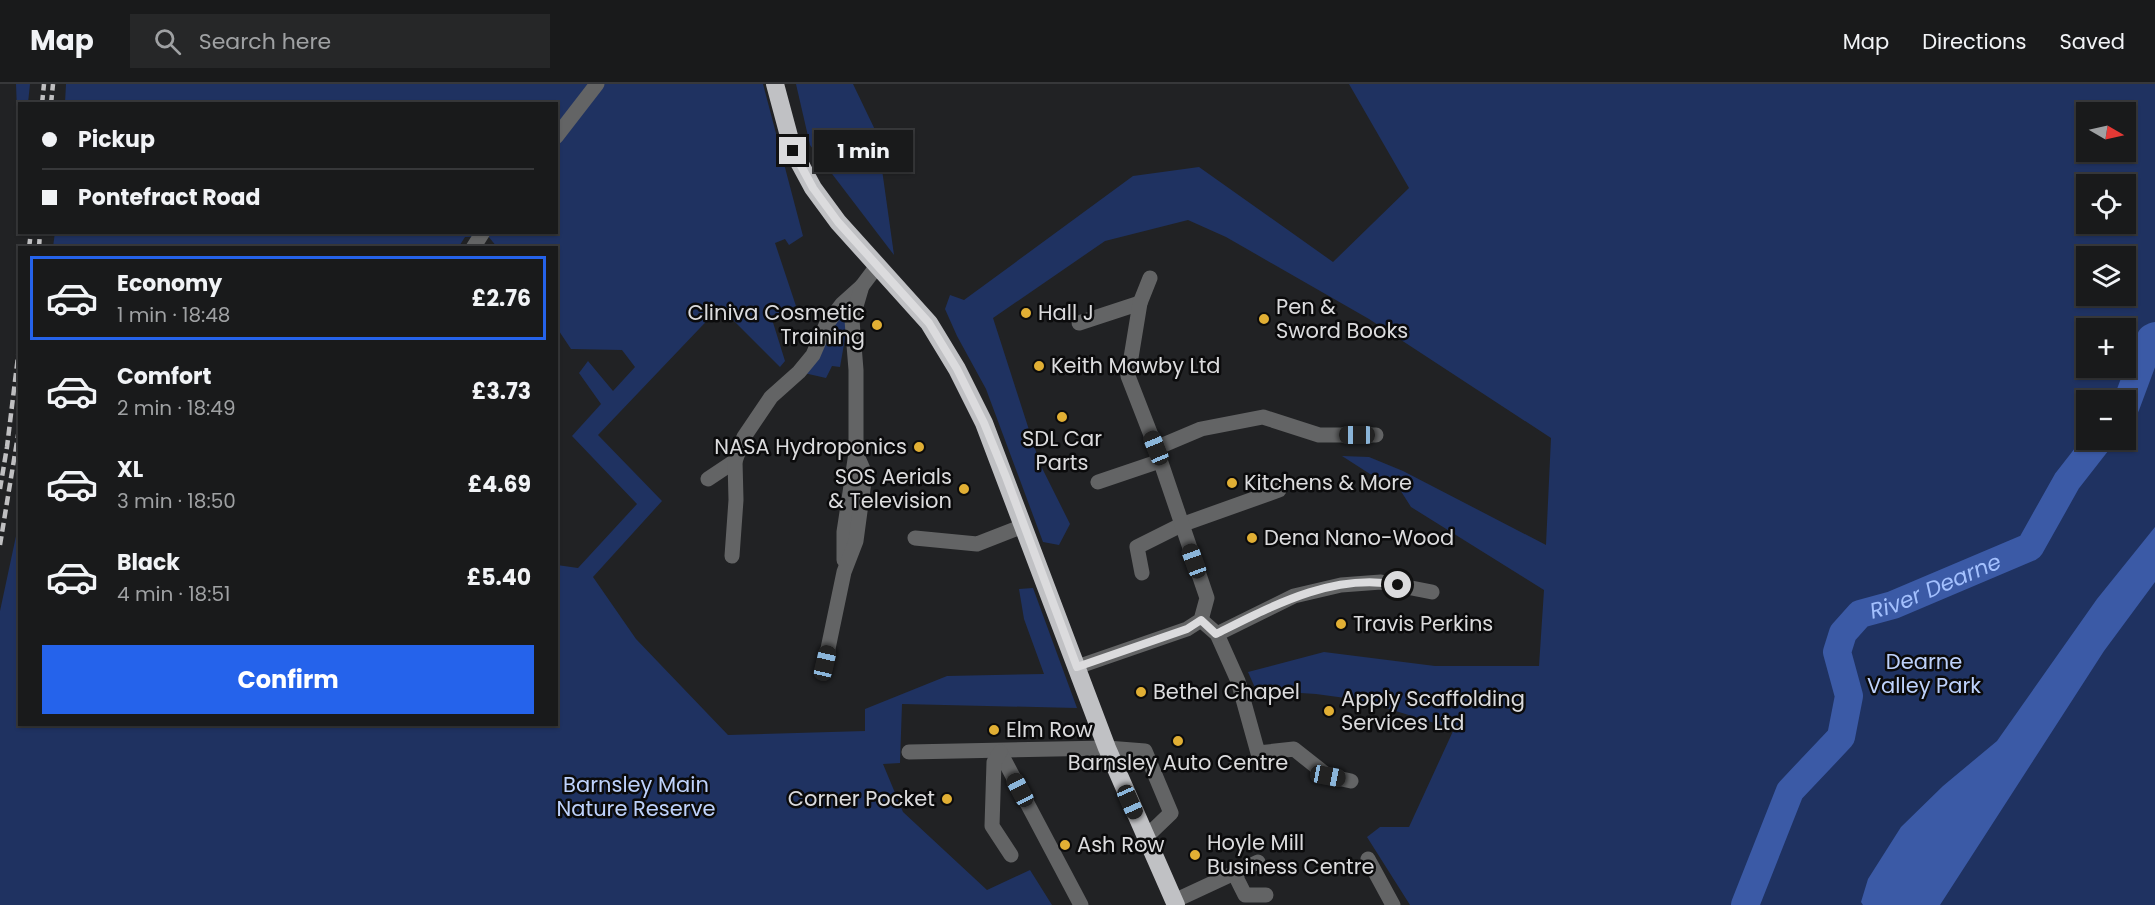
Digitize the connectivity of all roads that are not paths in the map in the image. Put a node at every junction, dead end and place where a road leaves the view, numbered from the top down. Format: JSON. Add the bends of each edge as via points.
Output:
{"nodes":[{"id":1,"x":597,"y":84,"type":"edge"},
{"id":2,"x":775,"y":84,"type":"edge"},
{"id":3,"x":558,"y":134,"type":"edge"},
{"id":4,"x":877,"y":266,"type":"junction"},
{"id":5,"x":1150,"y":278,"type":"dead end"},
{"id":6,"x":862,"y":286,"type":"junction"},
{"id":7,"x":1140,"y":303,"type":"junction"},
{"id":8,"x":1079,"y":323,"type":"dead end"},
{"id":9,"x":1376,"y":435,"type":"dead end"},
{"id":10,"x":1158,"y":454,"type":"junction"},
{"id":11,"x":735,"y":461,"type":"junction"},
{"id":12,"x":708,"y":479,"type":"dead end"},
{"id":13,"x":1098,"y":482,"type":"dead end"},
{"id":14,"x":1280,"y":490,"type":"dead end"},
{"id":15,"x":1181,"y":525,"type":"junction"},
{"id":16,"x":1023,"y":526,"type":"junction"},
{"id":17,"x":915,"y":538,"type":"dead end"},
{"id":18,"x":732,"y":556,"type":"dead end"},
{"id":19,"x":1142,"y":573,"type":"dead end"},
{"id":20,"x":1432,"y":592,"type":"dead end"},
{"id":21,"x":1201,"y":620,"type":"junction"},
{"id":22,"x":1216,"y":634,"type":"junction"},
{"id":23,"x":825,"y":663,"type":"dead end"},
{"id":24,"x":1077,"y":667,"type":"junction"},
{"id":25,"x":1107,"y":748,"type":"junction"},
{"id":26,"x":909,"y":752,"type":"dead end"},
{"id":27,"x":1000,"y":752,"type":"junction"},
{"id":28,"x":1352,"y":781,"type":"dead end"},
{"id":29,"x":1146,"y":837,"type":"junction"},
{"id":30,"x":1011,"y":855,"type":"dead end"},
{"id":31,"x":1368,"y":860,"type":"dead end"},
{"id":32,"x":1258,"y":862,"type":"dead end"},
{"id":33,"x":1234,"y":873,"type":"junction"},
{"id":34,"x":1266,"y":895,"type":"dead end"},
{"id":35,"x":1175,"y":903,"type":"edge"},
{"id":36,"x":1081,"y":905,"type":"edge"},
{"id":37,"x":1393,"y":905,"type":"edge"}],
"edges":[{"from":1,"to":3,"type":"street"},
{"from":2,"to":4,"type":"highway","via":[[802,170],[838,222]]},
{"from":4,"to":6,"type":"street"},
{"from":4,"to":16,"type":"highway","via":[[929,323],[957,369],[984,423]]},
{"from":5,"to":7,"type":"street"},
{"from":6,"to":11,"type":"street","via":[[826,325],[813,355],[771,397],[744,437]]},
{"from":6,"to":23,"type":"street","via":[[852,320],[856,453],[865,474],[856,541],[844,572]]},
{"from":7,"to":8,"type":"street"},
{"from":7,"to":10,"type":"street","via":[[1128,376]]},
{"from":9,"to":10,"type":"street","via":[[1319,435],[1263,417],[1201,429]]},
{"from":10,"to":13,"type":"street"},
{"from":10,"to":15,"type":"street"},
{"from":11,"to":12,"type":"street"},
{"from":11,"to":18,"type":"street"},
{"from":14,"to":15,"type":"street"},
{"from":15,"to":19,"type":"street","via":[[1137,547]]},
{"from":15,"to":21,"type":"street","via":[[1207,598]]},
{"from":16,"to":17,"type":"street","via":[[976,544]]},
{"from":16,"to":24,"type":"highway"},
{"from":20,"to":22,"type":"street","via":[[1381,582],[1341,585],[1294,596]]},
{"from":21,"to":22,"type":"street"},
{"from":21,"to":24,"type":"street","via":[[1187,629]]},
{"from":22,"to":28,"type":"street","via":[[1239,685],[1258,753],[1294,749],[1328,776]]},
{"from":24,"to":25,"type":"highway"},
{"from":25,"to":27,"type":"street"},
{"from":25,"to":29,"type":"highway"},
{"from":25,"to":29,"type":"street","via":[[1145,751],[1171,813]]},
{"from":26,"to":27,"type":"street"},
{"from":27,"to":30,"type":"street","via":[[994,762],[992,826]]},
{"from":27,"to":36,"type":"street"},
{"from":29,"to":35,"type":"highway"},
{"from":31,"to":37,"type":"street"},
{"from":32,"to":33,"type":"street"},
{"from":33,"to":34,"type":"street","via":[[1245,895]]},
{"from":33,"to":35,"type":"street"}]}
